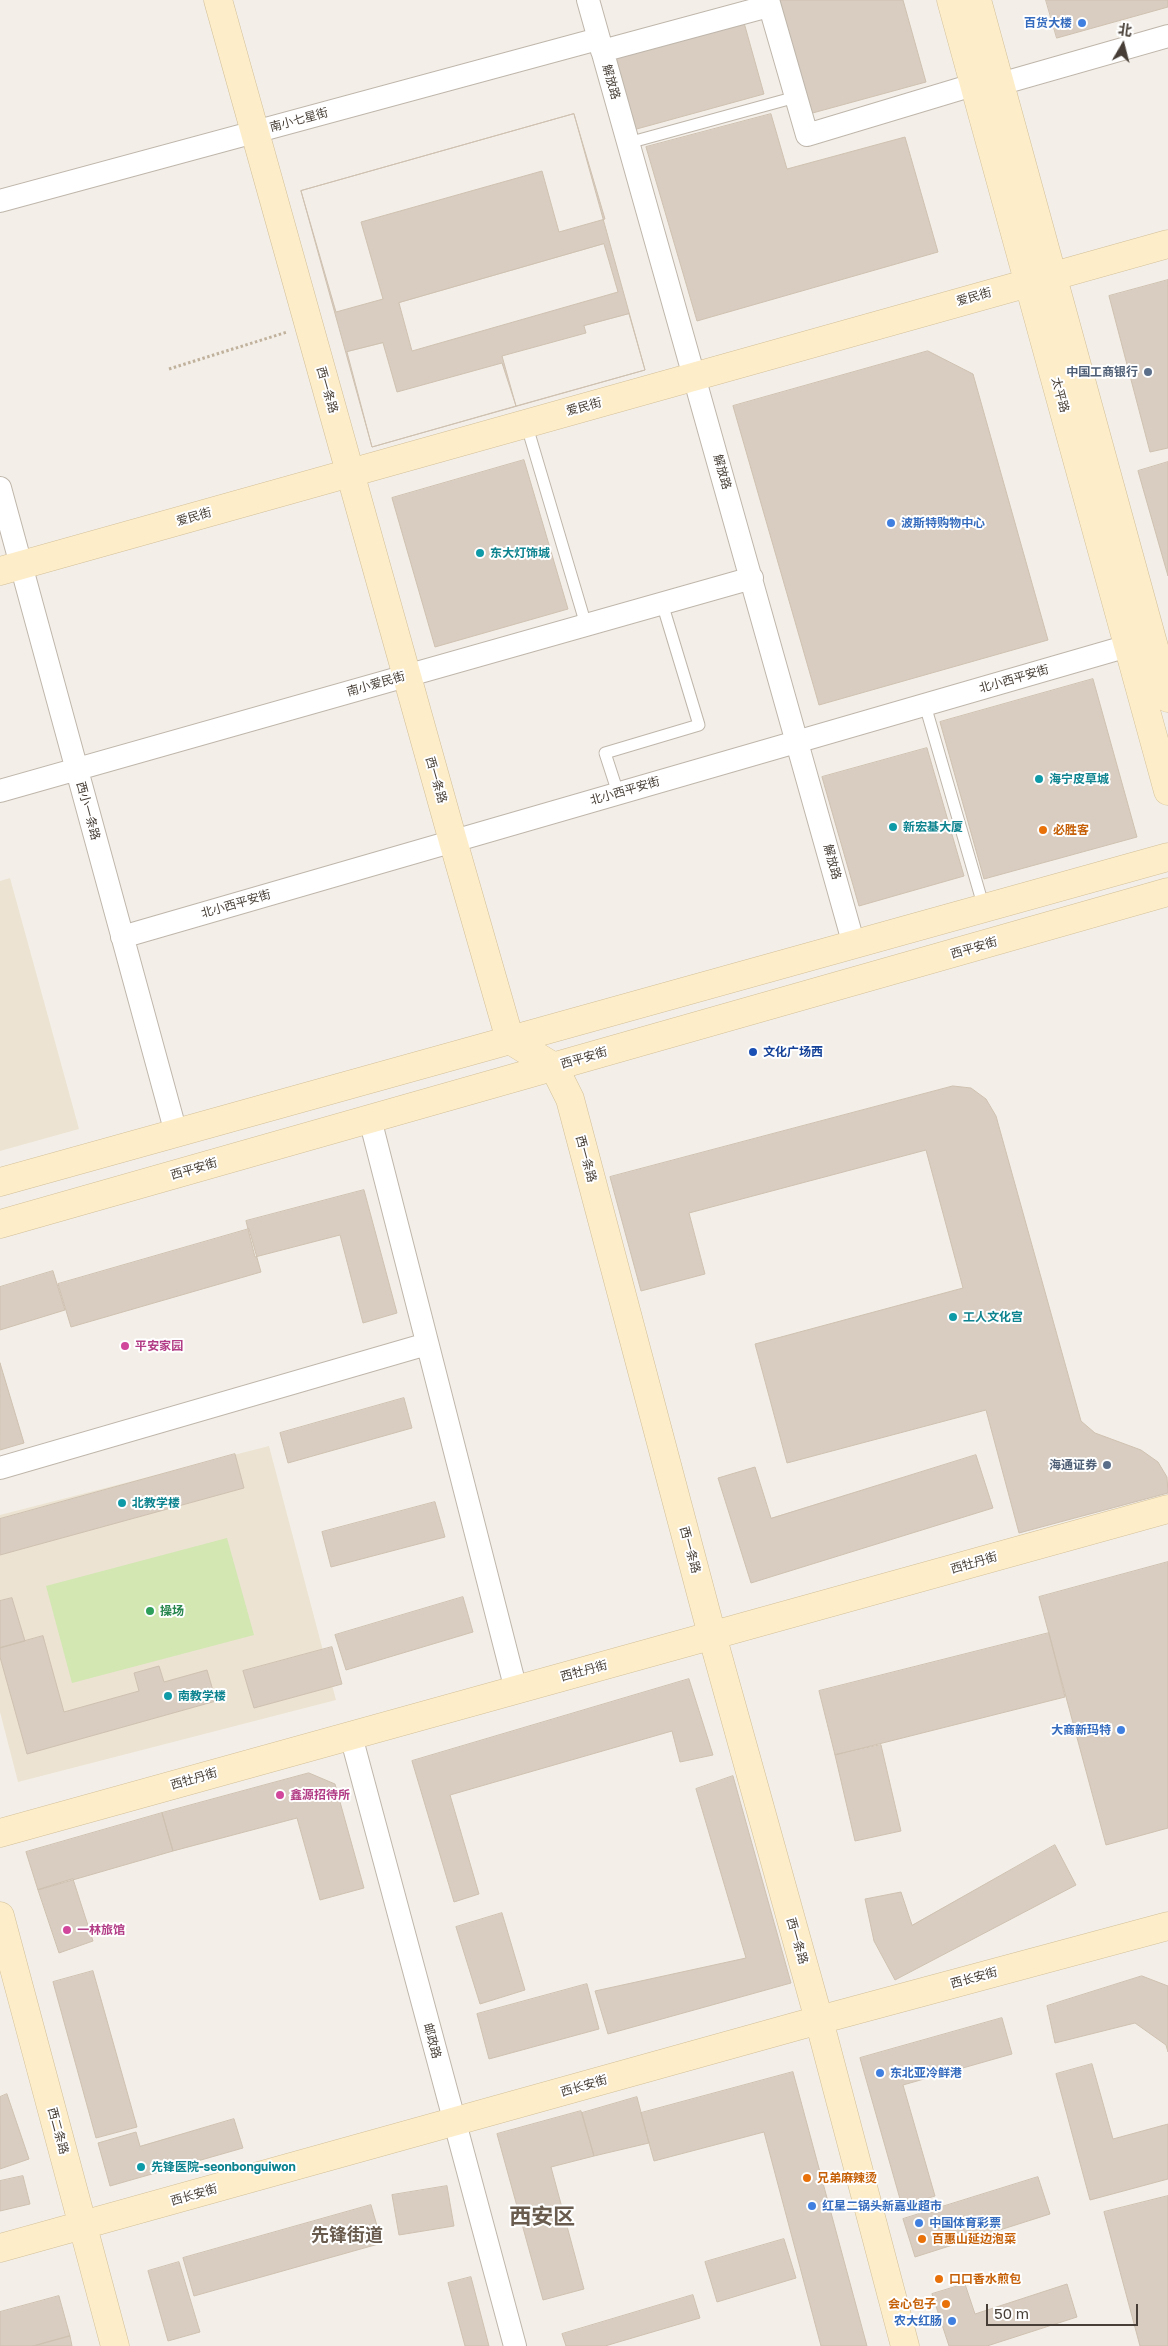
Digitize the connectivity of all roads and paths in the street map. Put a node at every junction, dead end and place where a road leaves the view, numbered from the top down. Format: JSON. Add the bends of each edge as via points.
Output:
{"nodes":[{"id":1,"x":218,"y":0,"type":"edge"},
{"id":2,"x":588,"y":0,"type":"edge"},
{"id":3,"x":951,"y":0,"type":"edge"},
{"id":4,"x":977,"y":0,"type":"edge"},
{"id":5,"x":769,"y":3,"type":"edge"},
{"id":6,"x":1168,"y":36,"type":"edge"},
{"id":7,"x":600,"y":45,"type":"junction"},
{"id":8,"x":987,"y":84,"type":"junction"},
{"id":9,"x":796,"y":97,"type":"junction"},
{"id":10,"x":255,"y":132,"type":"junction"},
{"id":11,"x":628,"y":143,"type":"junction"},
{"id":12,"x":0,"y":200,"type":"edge"},
{"id":13,"x":1168,"y":244,"type":"edge"},
{"id":14,"x":1041,"y":278,"type":"junction"},
{"id":15,"x":309,"y":325,"type":"junction"},
{"id":16,"x":169,"y":369,"type":"dead end"},
{"id":17,"x":695,"y":377,"type":"junction"},
{"id":18,"x":526,"y":423,"type":"junction"},
{"id":19,"x":350,"y":473,"type":"junction"},
{"id":20,"x":0,"y":488,"type":"edge"},
{"id":21,"x":10,"y":568,"type":"edge"},
{"id":22,"x":752,"y":578,"type":"junction"},
{"id":23,"x":662,"y":603,"type":"junction"},
{"id":24,"x":586,"y":625,"type":"junction"},
{"id":25,"x":1128,"y":646,"type":"junction"},
{"id":26,"x":406,"y":676,"type":"junction"},
{"id":27,"x":1168,"y":698,"type":"edge"},
{"id":28,"x":925,"y":705,"type":"junction"},
{"id":29,"x":799,"y":741,"type":"junction"},
{"id":30,"x":77,"y":769,"type":"junction"},
{"id":31,"x":0,"y":791,"type":"edge"},
{"id":32,"x":1168,"y":791,"type":"edge"},
{"id":33,"x":618,"y":794,"type":"junction"},
{"id":34,"x":453,"y":841,"type":"junction"},
{"id":35,"x":1168,"y":857,"type":"edge"},
{"id":36,"x":1168,"y":892,"type":"edge"},
{"id":37,"x":984,"y":908,"type":"junction"},
{"id":38,"x":122,"y":937,"type":"junction"},
{"id":39,"x":854,"y":944,"type":"junction"},
{"id":40,"x":510,"y":1040,"type":"junction"},
{"id":41,"x":554,"y":1066,"type":"junction"},
{"id":42,"x":370,"y":1119,"type":"junction"},
{"id":43,"x":176,"y":1133,"type":"junction"},
{"id":44,"x":0,"y":1182,"type":"edge"},
{"id":45,"x":0,"y":1224,"type":"edge"},
{"id":46,"x":427,"y":1344,"type":"junction"},
{"id":47,"x":0,"y":1468,"type":"edge"},
{"id":48,"x":1168,"y":1509,"type":"edge"},
{"id":49,"x":712,"y":1636,"type":"junction"},
{"id":50,"x":516,"y":1690,"type":"junction"},
{"id":51,"x":351,"y":1736,"type":"junction"},
{"id":52,"x":0,"y":1833,"type":"edge"},
{"id":53,"x":0,"y":1916,"type":"edge"},
{"id":54,"x":1168,"y":1926,"type":"edge"},
{"id":55,"x":819,"y":2020,"type":"junction"},
{"id":56,"x":454,"y":2123,"type":"junction"},
{"id":57,"x":83,"y":2226,"type":"junction"},
{"id":58,"x":0,"y":2248,"type":"edge"},
{"id":59,"x":116,"y":2346,"type":"edge"},
{"id":60,"x":515,"y":2346,"type":"edge"},
{"id":61,"x":905,"y":2346,"type":"edge"}],
"edges":[{"from":1,"to":10,"type":"street","name":"西一条路"},
{"from":2,"to":7,"type":"street","name":"解放路"},
{"from":3,"to":8,"type":"street","name":"太平路"},
{"from":4,"to":8,"type":"street","name":"太平路"},
{"from":5,"to":7,"type":"street","name":"南小七星街"},
{"from":5,"to":9,"type":"street"},
{"from":6,"to":8,"type":"street"},
{"from":7,"to":10,"type":"street","name":"南小七星街"},
{"from":7,"to":11,"type":"street","name":"解放路"},
{"from":8,"to":9,"type":"street","via":[[807,135]]},
{"from":8,"to":14,"type":"street","name":"太平路"},
{"from":9,"to":11,"type":"lane"},
{"from":10,"to":12,"type":"street","name":"南小七星街"},
{"from":10,"to":15,"type":"street","name":"西一条路"},
{"from":11,"to":17,"type":"street","name":"解放路"},
{"from":13,"to":14,"type":"street","name":"爱民街"},
{"from":14,"to":17,"type":"street","name":"爱民街"},
{"from":14,"to":25,"type":"street","name":"太平路"},
{"from":14,"to":27,"type":"street","name":"太平路"},
{"from":15,"to":16,"type":"path"},
{"from":15,"to":19,"type":"street","name":"西一条路"},
{"from":17,"to":18,"type":"street","name":"爱民街"},
{"from":17,"to":22,"type":"street","name":"解放路"},
{"from":18,"to":19,"type":"street","name":"爱民街"},
{"from":18,"to":24,"type":"lane"},
{"from":19,"to":21,"type":"street","name":"爱民街"},
{"from":19,"to":26,"type":"street","name":"西一条路"},
{"from":20,"to":21,"type":"street","name":"西小一条路"},
{"from":21,"to":30,"type":"street","name":"西小一条路"},
{"from":22,"to":23,"type":"street","name":"南小爱民街"},
{"from":22,"to":29,"type":"street","name":"解放路"},
{"from":23,"to":24,"type":"street","name":"南小爱民街"},
{"from":23,"to":33,"type":"lane","via":[[699,725],[605,753]]},
{"from":24,"to":26,"type":"street","name":"南小爱民街"},
{"from":25,"to":28,"type":"street","name":"北小西平安街"},
{"from":25,"to":32,"type":"street","name":"太平路"},
{"from":26,"to":30,"type":"street","name":"南小爱民街"},
{"from":26,"to":34,"type":"street","name":"西一条路"},
{"from":28,"to":29,"type":"street","name":"北小西平安街"},
{"from":28,"to":37,"type":"lane"},
{"from":29,"to":33,"type":"street","name":"北小西平安街"},
{"from":29,"to":39,"type":"street","name":"解放路"},
{"from":30,"to":31,"type":"street","name":"南小爱民街"},
{"from":30,"to":38,"type":"street","name":"西小一条路"},
{"from":33,"to":34,"type":"street","name":"北小西平安街"},
{"from":34,"to":38,"type":"street","name":"北小西平安街"},
{"from":34,"to":40,"type":"street","name":"西一条路"},
{"from":35,"to":37,"type":"street"},
{"from":36,"to":41,"type":"street","name":"西平安街"},
{"from":37,"to":39,"type":"street"},
{"from":38,"to":43,"type":"street","name":"西小一条路"},
{"from":39,"to":40,"type":"street"},
{"from":40,"to":41,"type":"street"},
{"from":40,"to":43,"type":"street"},
{"from":41,"to":42,"type":"street","name":"西平安街"},
{"from":41,"to":49,"type":"street","name":"西一条路","via":[[570,1100]]},
{"from":42,"to":45,"type":"street","name":"西平安街"},
{"from":42,"to":46,"type":"street"},
{"from":43,"to":44,"type":"street"},
{"from":46,"to":47,"type":"street"},
{"from":46,"to":50,"type":"street"},
{"from":48,"to":49,"type":"street","name":"西牡丹街"},
{"from":49,"to":50,"type":"street","name":"西牡丹街"},
{"from":49,"to":55,"type":"street","name":"西一条路"},
{"from":50,"to":51,"type":"street","name":"西牡丹街"},
{"from":51,"to":52,"type":"street","name":"西牡丹街"},
{"from":51,"to":56,"type":"street","name":"邮政路"},
{"from":53,"to":57,"type":"street","name":"西二条路"},
{"from":54,"to":55,"type":"street","name":"西长安街"},
{"from":55,"to":56,"type":"street","name":"西长安街"},
{"from":55,"to":61,"type":"street","name":"西一条路"},
{"from":56,"to":57,"type":"street","name":"西长安街"},
{"from":56,"to":60,"type":"street","name":"邮政路"},
{"from":57,"to":58,"type":"street","name":"西长安街"},
{"from":57,"to":59,"type":"street","name":"西二条路"}]}
